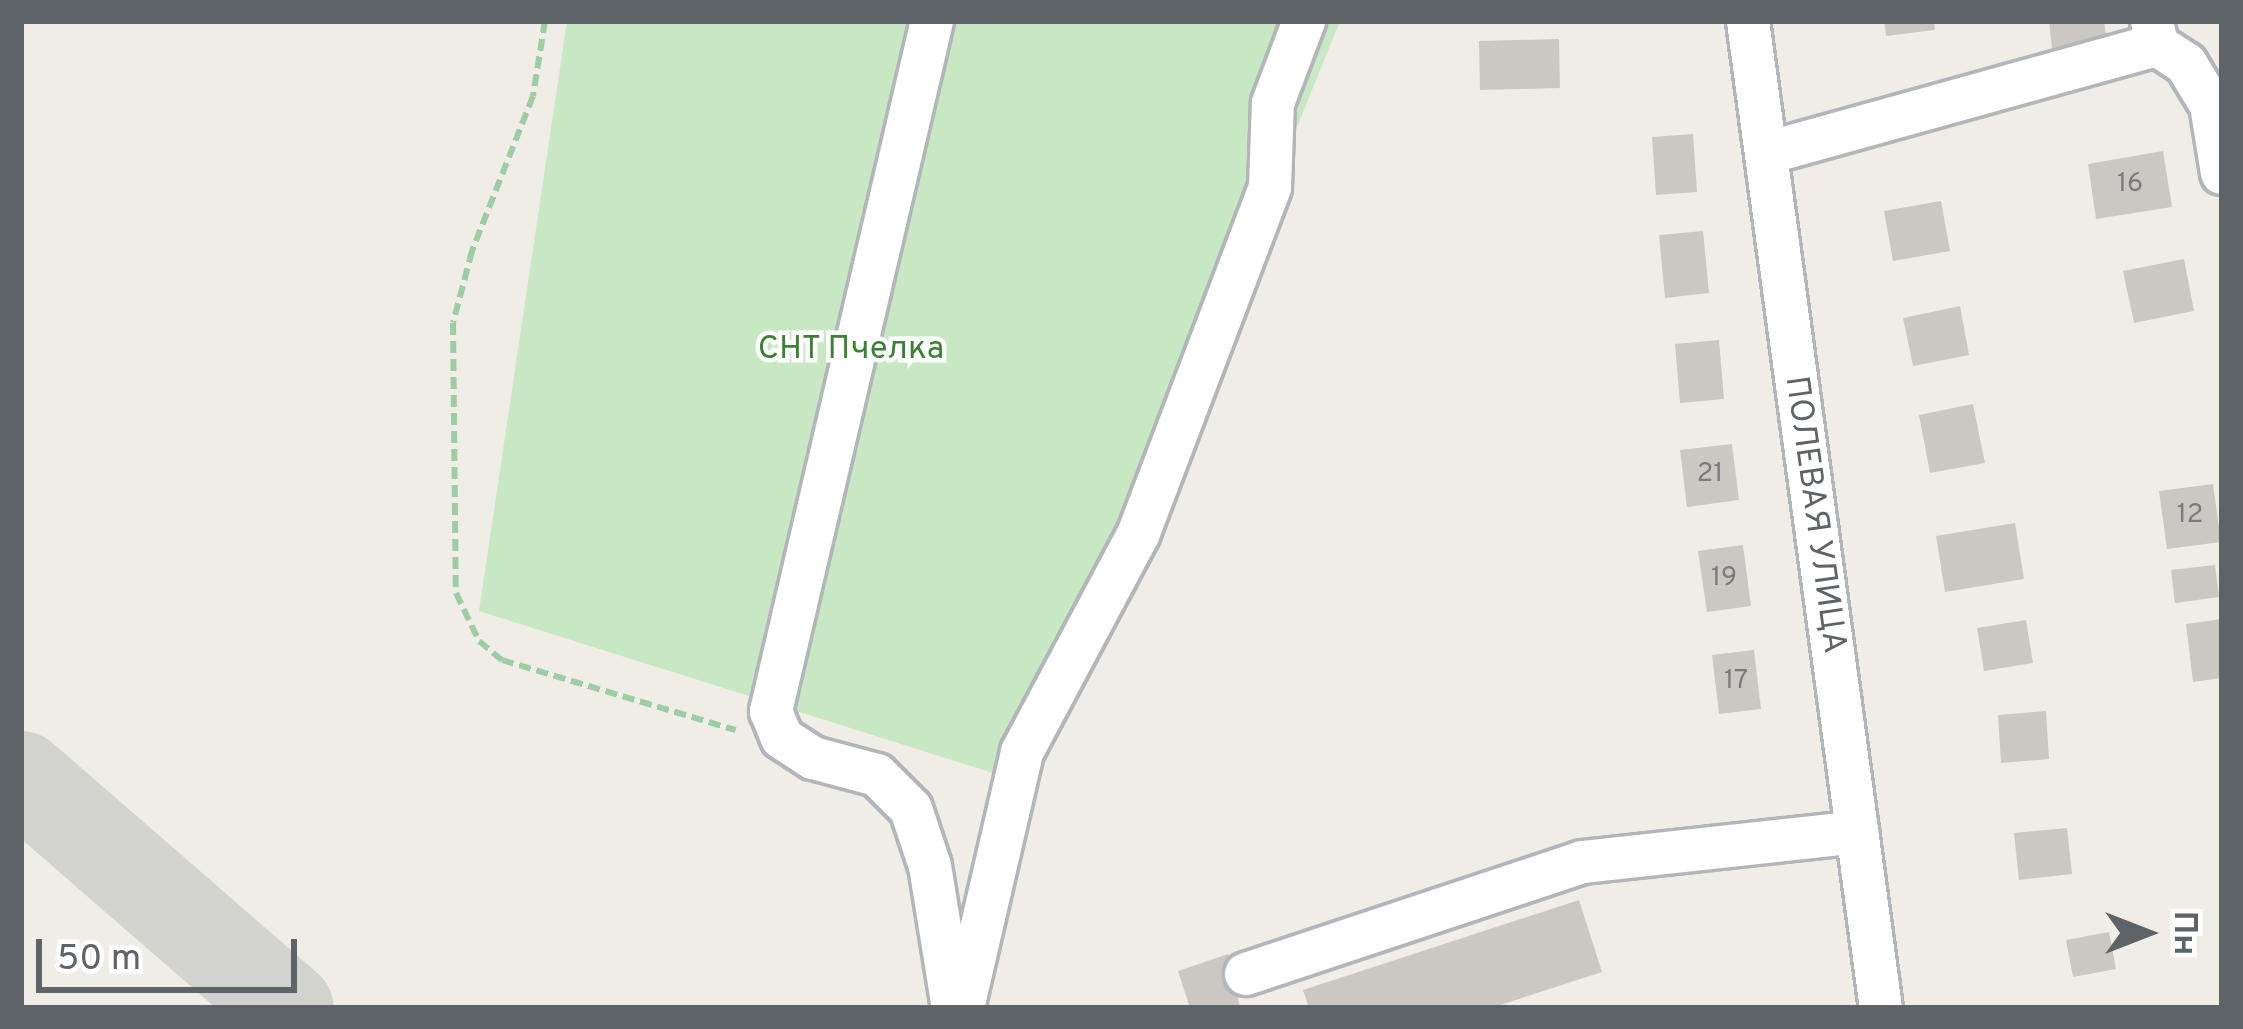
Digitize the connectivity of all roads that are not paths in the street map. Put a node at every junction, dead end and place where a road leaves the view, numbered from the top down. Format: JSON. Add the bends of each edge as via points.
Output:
{"nodes":[{"id":1,"x":932,"y":21,"type":"edge"},
{"id":2,"x":1304,"y":21,"type":"edge"},
{"id":3,"x":1748,"y":21,"type":"edge"},
{"id":4,"x":2155,"y":33,"type":"edge"},
{"id":5,"x":1767,"y":153,"type":"junction"},
{"id":6,"x":2222,"y":173,"type":"edge"},
{"id":7,"x":1857,"y":832,"type":"junction"},
{"id":8,"x":1246,"y":974,"type":"dead end"},
{"id":9,"x":953,"y":1008,"type":"edge"},
{"id":10,"x":964,"y":1008,"type":"edge"},
{"id":11,"x":1881,"y":1008,"type":"edge"}],
"edges":[{"from":1,"to":9,"type":"street","via":[[771,711],[782,738],[877,775],[910,809],[930,866]]},
{"from":2,"to":10,"type":"street","via":[[1273,103],[1270,188],[1138,536],[1022,752]]},
{"from":3,"to":5,"type":"street","name":"ПОЛЕВАЯ УЛИЦА"},
{"from":4,"to":5,"type":"street"},
{"from":4,"to":6,"type":"street","via":[[2211,105]]},
{"from":5,"to":7,"type":"street","name":"ПОЛЕВАЯ УЛИЦА"},
{"from":7,"to":8,"type":"street","via":[[1582,862]]},
{"from":7,"to":11,"type":"street","name":"ПОЛЕВАЯ УЛИЦА"}]}
